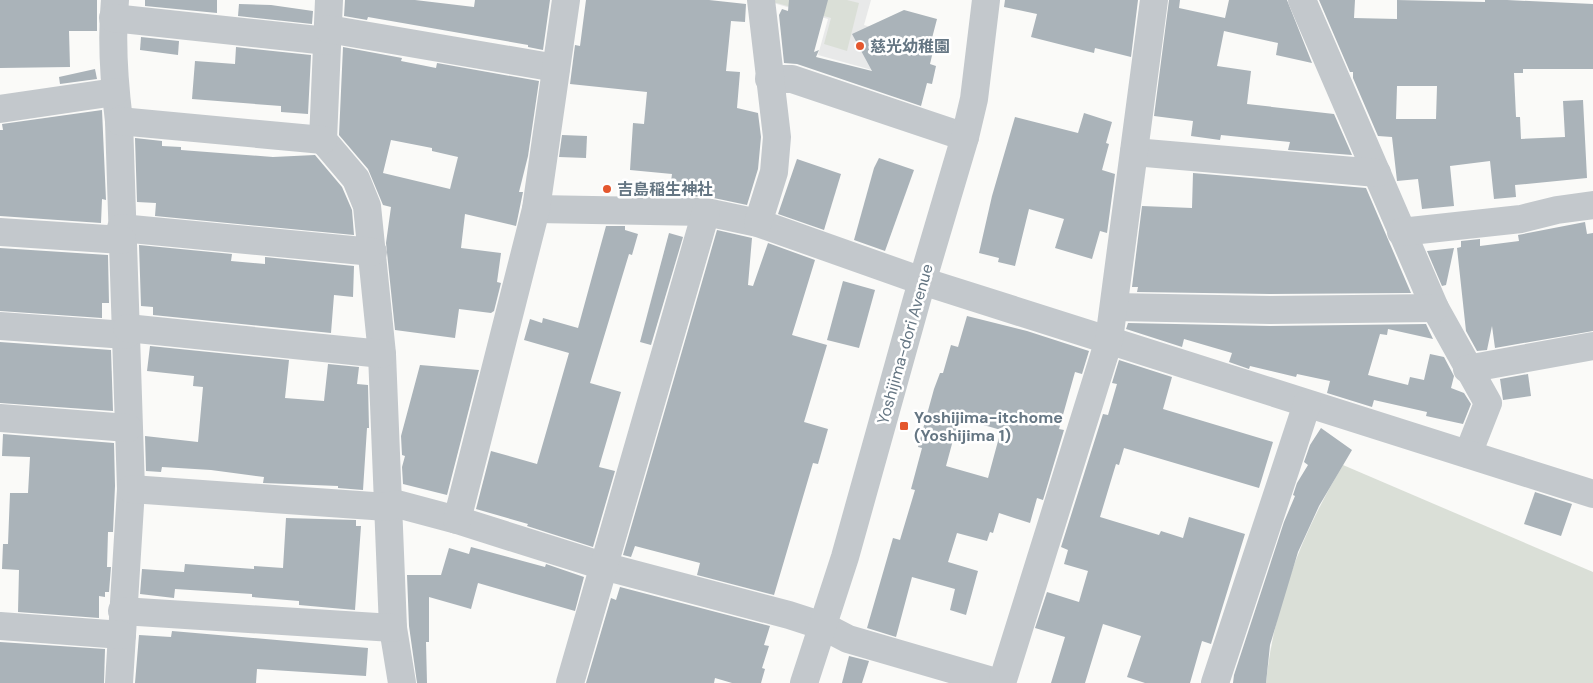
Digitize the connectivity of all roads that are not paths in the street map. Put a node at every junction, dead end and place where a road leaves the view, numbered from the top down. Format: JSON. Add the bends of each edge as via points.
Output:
{"nodes":[{"id":1,"x":329,"y":0,"type":"edge"},
{"id":2,"x":566,"y":0,"type":"edge"},
{"id":3,"x":761,"y":0,"type":"edge"},
{"id":4,"x":986,"y":0,"type":"edge"},
{"id":5,"x":1154,"y":0,"type":"edge"},
{"id":6,"x":1302,"y":0,"type":"edge"},
{"id":7,"x":114,"y":9,"type":"edge"},
{"id":8,"x":327,"y":35,"type":"junction"},
{"id":9,"x":556,"y":68,"type":"junction"},
{"id":10,"x":769,"y":78,"type":"junction"},
{"id":11,"x":115,"y":92,"type":"junction"},
{"id":12,"x":0,"y":109,"type":"edge"},
{"id":13,"x":119,"y":120,"type":"junction"},
{"id":14,"x":965,"y":137,"type":"junction"},
{"id":15,"x":323,"y":140,"type":"junction"},
{"id":16,"x":1134,"y":152,"type":"junction"},
{"id":17,"x":1377,"y":173,"type":"junction"},
{"id":18,"x":1593,"y":205,"type":"edge"},
{"id":19,"x":536,"y":209,"type":"junction"},
{"id":20,"x":706,"y":212,"type":"junction"},
{"id":21,"x":758,"y":223,"type":"junction"},
{"id":22,"x":0,"y":232,"type":"edge"},
{"id":23,"x":1401,"y":232,"type":"junction"},
{"id":24,"x":121,"y":234,"type":"junction"},
{"id":25,"x":373,"y":252,"type":"junction"},
{"id":26,"x":922,"y":281,"type":"junction"},
{"id":27,"x":1114,"y":307,"type":"junction"},
{"id":28,"x":1434,"y":308,"type":"junction"},
{"id":29,"x":0,"y":326,"type":"edge"},
{"id":30,"x":126,"y":332,"type":"junction"},
{"id":31,"x":1109,"y":340,"type":"junction"},
{"id":32,"x":1593,"y":346,"type":"edge"},
{"id":33,"x":382,"y":354,"type":"junction"},
{"id":34,"x":1467,"y":369,"type":"junction"},
{"id":35,"x":1307,"y":404,"type":"junction"},
{"id":36,"x":0,"y":418,"type":"edge"},
{"id":37,"x":128,"y":428,"type":"junction"},
{"id":38,"x":1468,"y":454,"type":"junction"},
{"id":39,"x":130,"y":489,"type":"junction"},
{"id":40,"x":1593,"y":494,"type":"edge"},
{"id":41,"x":387,"y":507,"type":"junction"},
{"id":42,"x":457,"y":520,"type":"junction"},
{"id":43,"x":603,"y":566,"type":"junction"},
{"id":44,"x":122,"y":623,"type":"junction"},
{"id":45,"x":0,"y":626,"type":"edge"},
{"id":46,"x":823,"y":626,"type":"junction"},
{"id":47,"x":393,"y":628,"type":"junction"},
{"id":48,"x":993,"y":682,"type":"edge"},
{"id":49,"x":119,"y":683,"type":"edge"},
{"id":50,"x":402,"y":683,"type":"edge"},
{"id":51,"x":570,"y":683,"type":"edge"},
{"id":52,"x":804,"y":683,"type":"edge"},
{"id":53,"x":1215,"y":683,"type":"edge"}],
"edges":[{"from":1,"to":8,"type":"street"},
{"from":2,"to":9,"type":"street"},
{"from":3,"to":10,"type":"street"},
{"from":4,"to":14,"type":"street","name":"Yoshijima-dori Avenue","via":[[974,99]]},
{"from":5,"to":16,"type":"street"},
{"from":6,"to":17,"type":"street"},
{"from":7,"to":8,"type":"street"},
{"from":7,"to":11,"type":"street"},
{"from":8,"to":9,"type":"street"},
{"from":8,"to":15,"type":"street"},
{"from":9,"to":19,"type":"street"},
{"from":10,"to":14,"type":"street","via":[[792,79]]},
{"from":10,"to":21,"type":"street","via":[[777,137],[776,154],[774,172]]},
{"from":11,"to":12,"type":"street"},
{"from":11,"to":13,"type":"street"},
{"from":13,"to":15,"type":"street"},
{"from":13,"to":24,"type":"street"},
{"from":14,"to":26,"type":"street","name":"Yoshijima-dori Avenue"},
{"from":15,"to":25,"type":"street","via":[[356,179],[367,206]]},
{"from":16,"to":17,"type":"street"},
{"from":16,"to":27,"type":"street"},
{"from":17,"to":23,"type":"street"},
{"from":18,"to":23,"type":"street","via":[[1522,219]]},
{"from":19,"to":20,"type":"street"},
{"from":19,"to":42,"type":"street"},
{"from":20,"to":21,"type":"street"},
{"from":20,"to":43,"type":"street"},
{"from":21,"to":26,"type":"street"},
{"from":22,"to":24,"type":"street"},
{"from":23,"to":28,"type":"street"},
{"from":24,"to":25,"type":"street"},
{"from":24,"to":30,"type":"street"},
{"from":25,"to":33,"type":"street"},
{"from":26,"to":31,"type":"street"},
{"from":26,"to":46,"type":"street","name":"Yoshijima-dori Avenue"},
{"from":27,"to":28,"type":"street","via":[[1270,310]]},
{"from":27,"to":31,"type":"street"},
{"from":28,"to":34,"type":"street"},
{"from":29,"to":30,"type":"street"},
{"from":30,"to":33,"type":"street"},
{"from":30,"to":37,"type":"street"},
{"from":31,"to":35,"type":"street"},
{"from":31,"to":48,"type":"street"},
{"from":32,"to":34,"type":"street"},
{"from":33,"to":41,"type":"street"},
{"from":34,"to":38,"type":"street","via":[[1488,403]]},
{"from":35,"to":38,"type":"street"},
{"from":35,"to":53,"type":"street"},
{"from":36,"to":37,"type":"street"},
{"from":37,"to":39,"type":"street"},
{"from":38,"to":40,"type":"street"},
{"from":39,"to":41,"type":"street"},
{"from":39,"to":44,"type":"street"},
{"from":41,"to":42,"type":"street","via":[[397,504]]},
{"from":41,"to":47,"type":"street"},
{"from":42,"to":43,"type":"street"},
{"from":43,"to":46,"type":"street"},
{"from":43,"to":51,"type":"street"},
{"from":44,"to":45,"type":"street"},
{"from":44,"to":47,"type":"street"},
{"from":44,"to":49,"type":"street"},
{"from":46,"to":48,"type":"street","via":[[848,639]]},
{"from":46,"to":52,"type":"street","name":"Yoshijima-dori Avenue"},
{"from":47,"to":50,"type":"street"}]}
